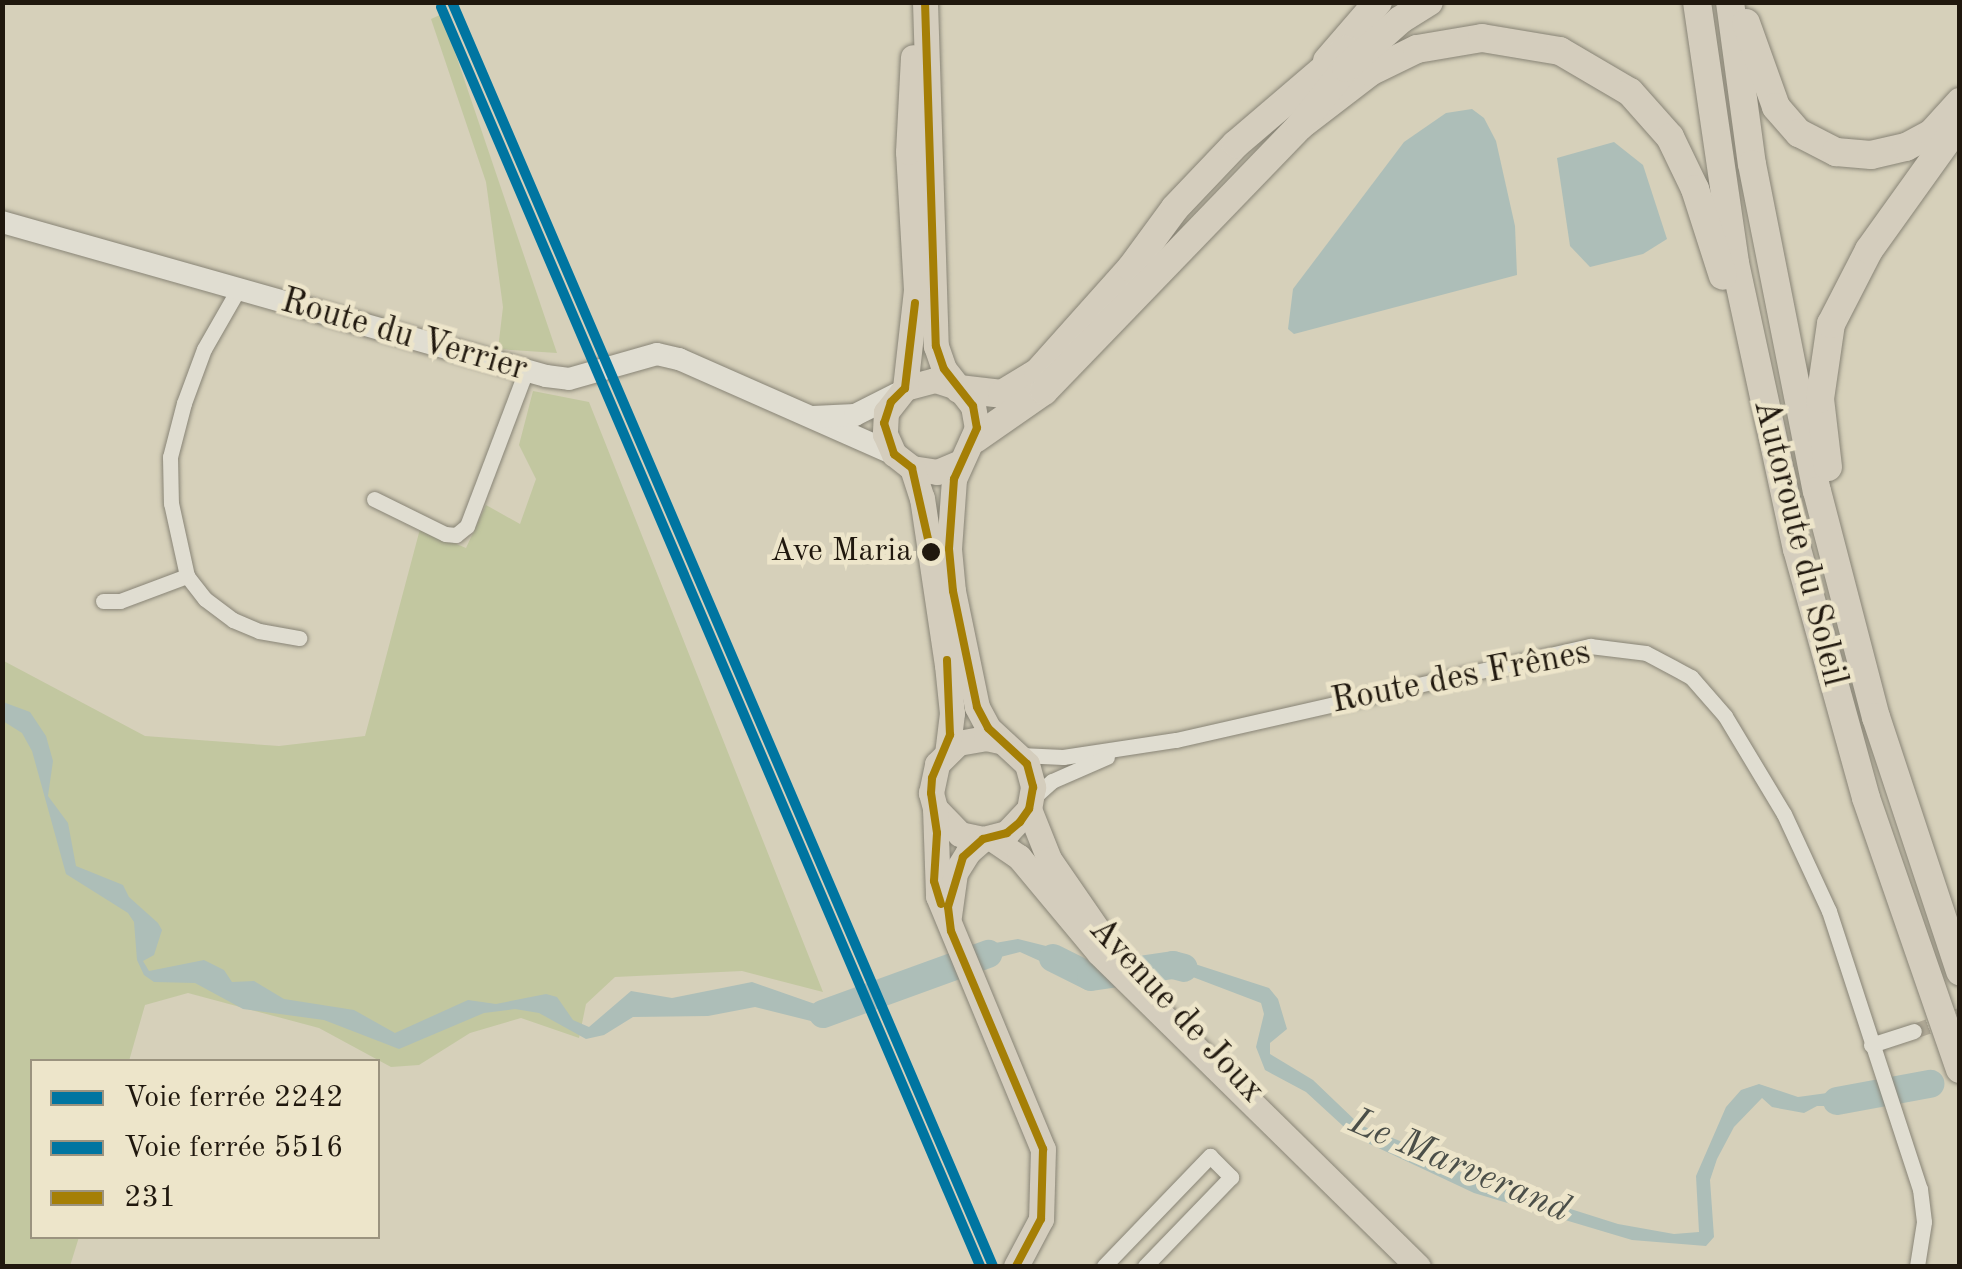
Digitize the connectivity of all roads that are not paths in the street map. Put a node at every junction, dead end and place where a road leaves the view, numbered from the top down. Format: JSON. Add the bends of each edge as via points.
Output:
{"nodes":[{"id":1,"x":912,"y":2,"type":"edge"},
{"id":2,"x":926,"y":2,"type":"edge"},
{"id":3,"x":1378,"y":2,"type":"edge"},
{"id":4,"x":1409,"y":2,"type":"edge"},
{"id":5,"x":1429,"y":2,"type":"edge"},
{"id":6,"x":1697,"y":2,"type":"edge"},
{"id":7,"x":1730,"y":2,"type":"edge"},
{"id":8,"x":1740,"y":2,"type":"edge"},
{"id":9,"x":1316,"y":73,"type":"junction"},
{"id":10,"x":1960,"y":102,"type":"edge"},
{"id":11,"x":1960,"y":124,"type":"edge"},
{"id":12,"x":1300,"y":126,"type":"junction"},
{"id":13,"x":2,"y":222,"type":"edge"},
{"id":14,"x":239,"y":288,"type":"junction"},
{"id":15,"x":526,"y":370,"type":"junction"},
{"id":16,"x":957,"y":388,"type":"junction"},
{"id":17,"x":901,"y":391,"type":"junction"},
{"id":18,"x":1765,"y":409,"type":"junction"},
{"id":19,"x":799,"y":416,"type":"junction"},
{"id":20,"x":968,"y":450,"type":"junction"},
{"id":21,"x":903,"y":461,"type":"junction"},
{"id":22,"x":374,"y":499,"type":"dead end"},
{"id":23,"x":187,"y":576,"type":"junction"},
{"id":24,"x":103,"y":600,"type":"dead end"},
{"id":25,"x":1852,"y":630,"type":"junction"},
{"id":26,"x":299,"y":638,"type":"dead end"},
{"id":27,"x":1010,"y":748,"type":"junction"},
{"id":28,"x":1125,"y":750,"type":"junction"},
{"id":29,"x":947,"y":752,"type":"junction"},
{"id":30,"x":1030,"y":804,"type":"junction"},
{"id":31,"x":935,"y":808,"type":"junction"},
{"id":32,"x":987,"y":839,"type":"junction"},
{"id":33,"x":953,"y":934,"type":"junction"},
{"id":34,"x":1109,"y":955,"type":"junction"},
{"id":35,"x":1960,"y":972,"type":"edge"},
{"id":36,"x":1914,"y":1031,"type":"tunnel mouth"},
{"id":37,"x":1871,"y":1045,"type":"junction"},
{"id":38,"x":1960,"y":1069,"type":"edge"},
{"id":39,"x":1016,"y":1266,"type":"edge"},
{"id":40,"x":1104,"y":1266,"type":"edge"},
{"id":41,"x":1145,"y":1266,"type":"edge"},
{"id":42,"x":1418,"y":1266,"type":"edge"},
{"id":43,"x":1917,"y":1266,"type":"edge"}],
"edges":[{"from":1,"to":17,"type":"main road","via":[[908,152],[916,290]]},
{"from":2,"to":16,"type":"main road","via":[[936,346]]},
{"from":3,"to":9,"type":"highway"},
{"from":4,"to":9,"type":"highway"},
{"from":5,"to":12,"type":"highway","via":[[1346,68]]},
{"from":6,"to":18,"type":"highway","name":"Autoroute du Soleil"},
{"from":7,"to":25,"type":"highway","name":"Autoroute du Soleil","via":[[1785,348]]},
{"from":8,"to":10,"type":"highway","via":[[1770,98],[1790,124],[1824,147],[1860,155],[1906,148],[1932,133]]},
{"from":9,"to":16,"type":"highway","via":[[1175,208],[1038,372],[1002,394]]},
{"from":11,"to":25,"type":"highway","via":[[1859,267],[1825,346],[1823,428]]},
{"from":12,"to":18,"type":"highway","via":[[1370,72],[1448,41],[1541,45],[1614,79],[1658,120],[1689,172]]},
{"from":12,"to":20,"type":"highway","via":[[1044,391]]},
{"from":13,"to":14,"type":"main road","name":"Route du Verrier"},
{"from":14,"to":15,"type":"main road","name":"Route du Verrier"},
{"from":14,"to":23,"type":"street","via":[[204,349],[170,457],[171,503]]},
{"from":15,"to":19,"type":"main road","name":"Route du Verrier","via":[[569,379],[656,354]]},
{"from":15,"to":22,"type":"street","via":[[467,526],[444,534]]},
{"from":16,"to":17,"type":"main road","via":[[924,380]]},
{"from":16,"to":20,"type":"main road","via":[[976,417]]},
{"from":17,"to":19,"type":"main road","name":"Route du Verrier","via":[[856,415]]},
{"from":17,"to":21,"type":"main road","via":[[884,423]]},
{"from":18,"to":38,"type":"highway","name":"Autoroute du Soleil","via":[[1866,798]]},
{"from":19,"to":21,"type":"main road","name":"Route du Verrier"},
{"from":20,"to":21,"type":"main road","via":[[937,472]]},
{"from":20,"to":27,"type":"main road","via":[[954,480],[953,592],[977,708]]},
{"from":21,"to":29,"type":"main road","via":[[924,512],[947,664]]},
{"from":23,"to":24,"type":"street","via":[[120,601]]},
{"from":23,"to":26,"type":"street","via":[[233,620]]},
{"from":25,"to":35,"type":"highway","name":"Autoroute du Soleil"},
{"from":27,"to":28,"type":"street","name":"Route des Frênes","via":[[1062,757]]},
{"from":27,"to":29,"type":"main road","via":[[972,738]]},
{"from":27,"to":30,"type":"main road","via":[[1032,776]]},
{"from":28,"to":30,"type":"street","name":"Route des Frênes","via":[[1052,781]]},
{"from":28,"to":37,"type":"street","name":"Route des Frênes","via":[[1590,646],[1646,653],[1691,677],[1784,814],[1829,911]]},
{"from":29,"to":31,"type":"main road","via":[[932,778]]},
{"from":30,"to":32,"type":"main road","via":[[1020,822]]},
{"from":30,"to":34,"type":"main road","name":"Avenue de Joux","via":[[1064,884]]},
{"from":31,"to":32,"type":"main road","via":[[960,834]]},
{"from":31,"to":33,"type":"main road","via":[[934,880]]},
{"from":32,"to":33,"type":"main road","via":[[972,846],[955,873],[948,907]]},
{"from":32,"to":34,"type":"main road","name":"Avenue de Joux","via":[[1019,857]]},
{"from":33,"to":39,"type":"main road","via":[[1044,1149],[1041,1220]]},
{"from":34,"to":42,"type":"main road","name":"Avenue de Joux","via":[[1246,1083],[1305,1156]]},
{"from":36,"to":37,"type":"street"},
{"from":37,"to":43,"type":"street","name":"Route des Frênes","via":[[1922,1202]]},
{"from":40,"to":41,"type":"street","via":[[1210,1156],[1231,1177]]}]}
